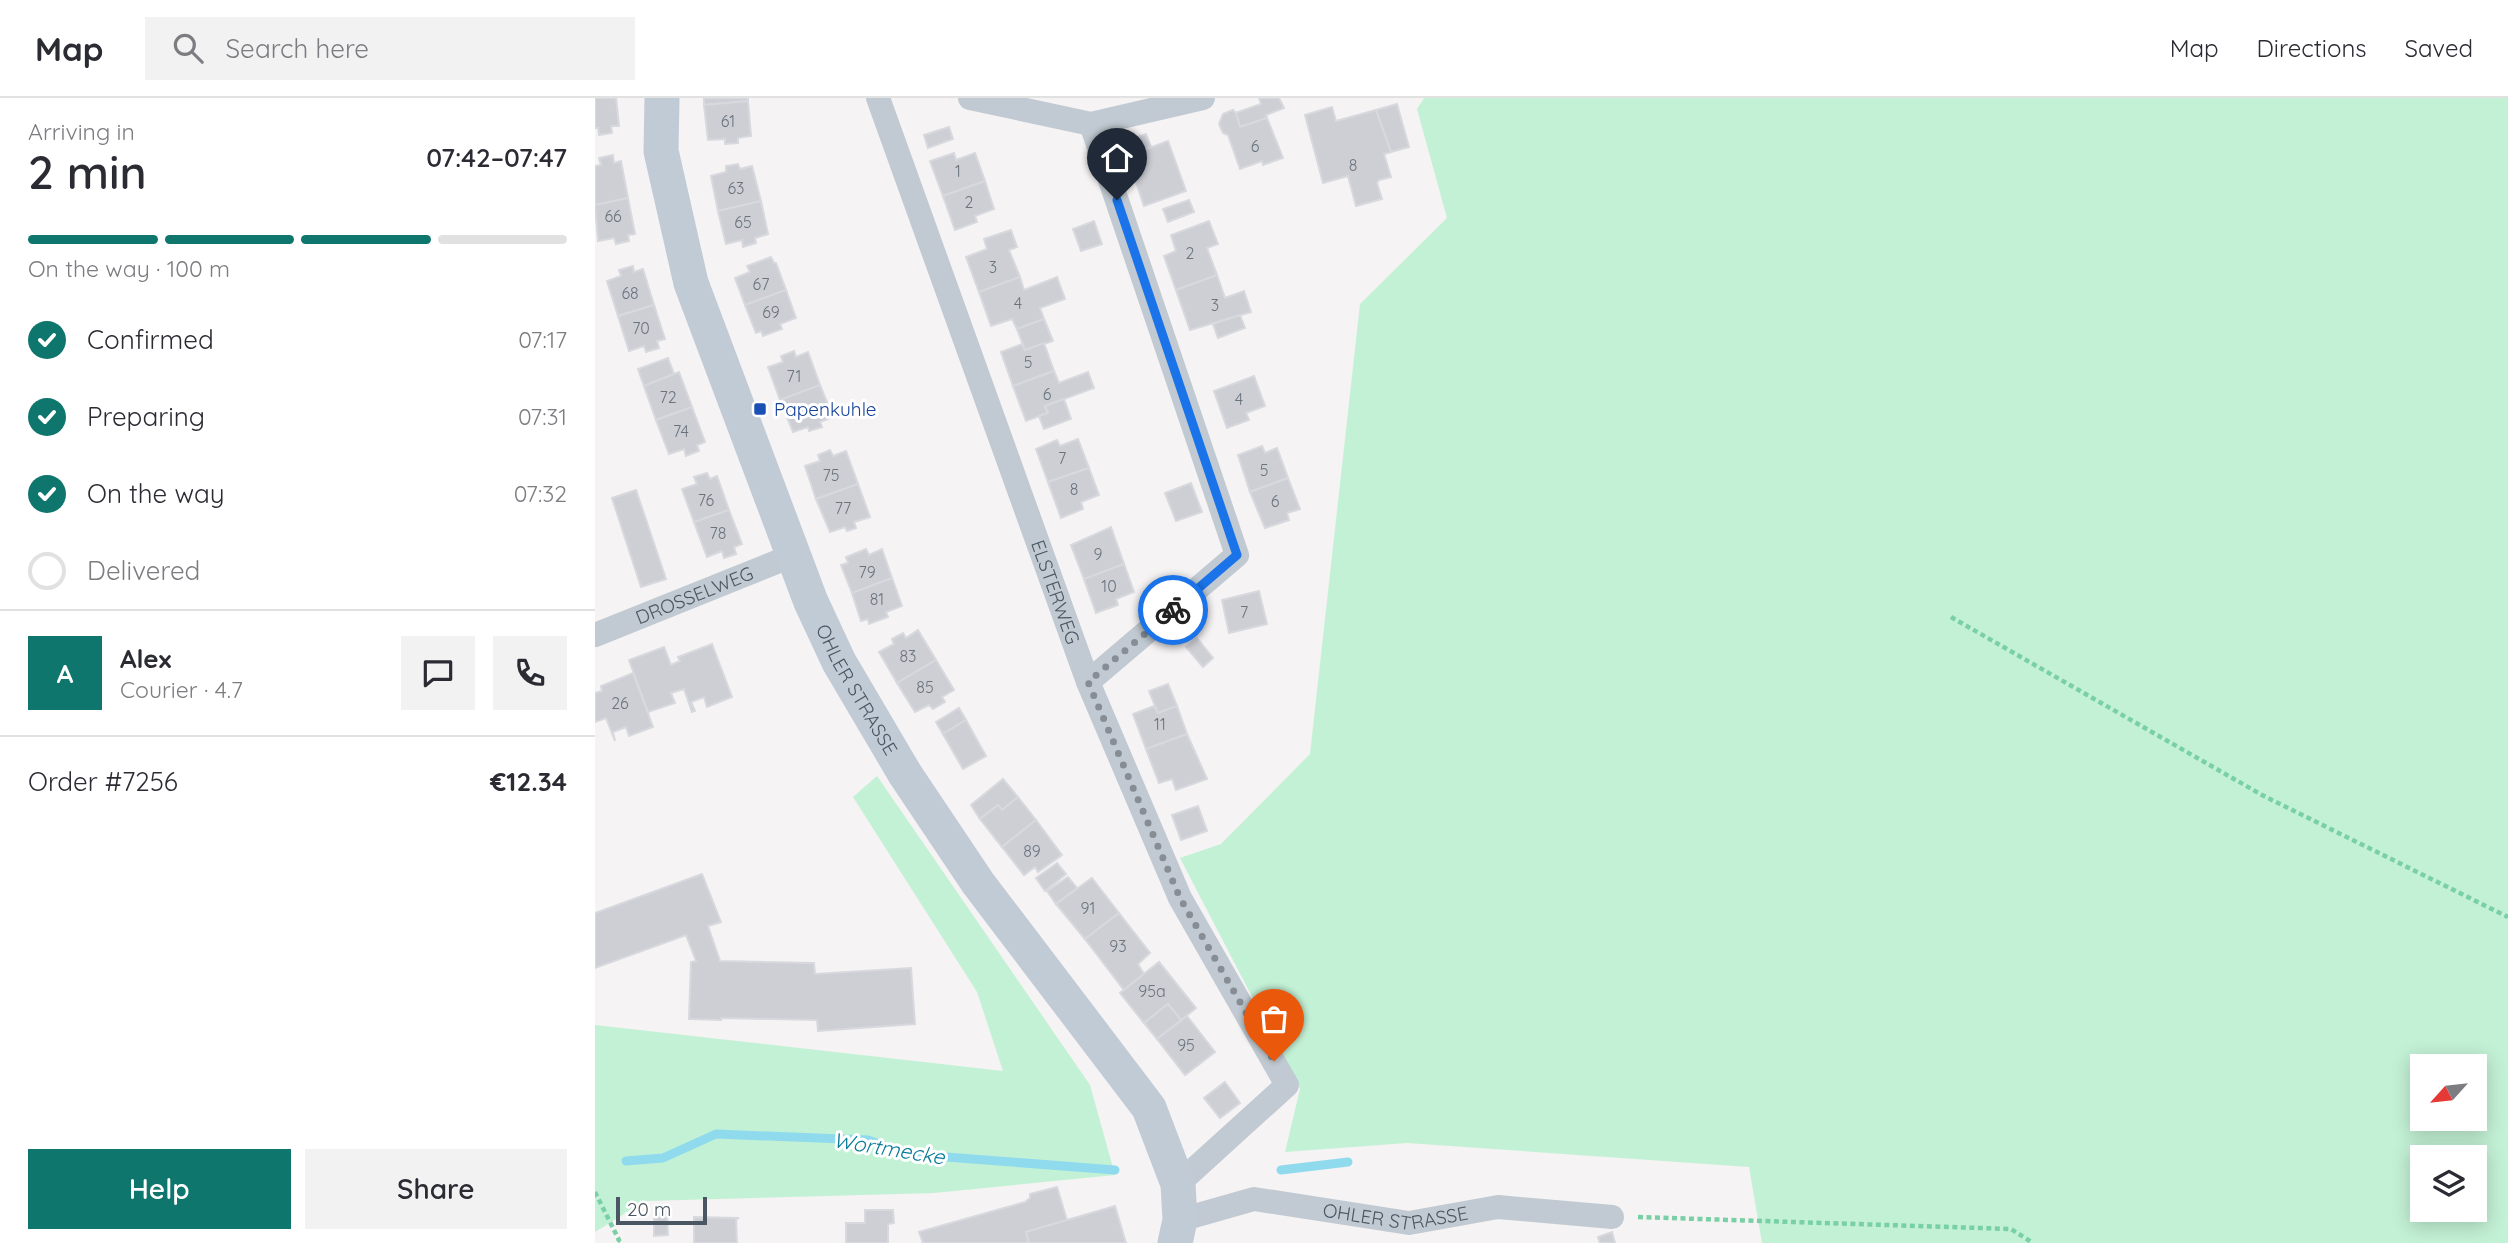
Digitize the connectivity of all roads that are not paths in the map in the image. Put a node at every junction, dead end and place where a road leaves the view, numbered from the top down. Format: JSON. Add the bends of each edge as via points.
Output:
{"nodes":[{"id":1,"x":662,"y":98,"type":"edge"},
{"id":2,"x":878,"y":98,"type":"edge"},
{"id":3,"x":970,"y":98,"type":"edge"},
{"id":4,"x":1203,"y":98,"type":"edge"},
{"id":5,"x":1091,"y":124,"type":"junction"},
{"id":6,"x":794,"y":555,"type":"junction"},
{"id":7,"x":595,"y":635,"type":"edge"},
{"id":8,"x":1088,"y":682,"type":"junction"},
{"id":9,"x":1178,"y":1184,"type":"junction"},
{"id":10,"x":1612,"y":1217,"type":"road end"},
{"id":11,"x":1178,"y":1232,"type":"edge"}],
"edges":[{"from":1,"to":6,"type":"street","name":"OHLER STRASSE","via":[[661,151],[691,283]]},
{"from":2,"to":8,"type":"street","name":"ELSTERWEG"},
{"from":3,"to":5,"type":"street"},
{"from":4,"to":5,"type":"street"},
{"from":5,"to":8,"type":"street","via":[[1237,555]]},
{"from":6,"to":7,"type":"street","name":"DROSSELWEG"},
{"from":6,"to":9,"type":"street","name":"OHLER STRASSE","via":[[839,662],[905,774],[978,883],[1149,1108]]},
{"from":8,"to":9,"type":"street","name":"ELSTERWEG","via":[[1180,898],[1287,1085]]},
{"from":9,"to":11,"type":"street","name":"OHLER STRASSE"},
{"from":10,"to":11,"type":"street","name":"OHLER STRASSE","via":[[1498,1208],[1409,1223],[1254,1199]]}]}
